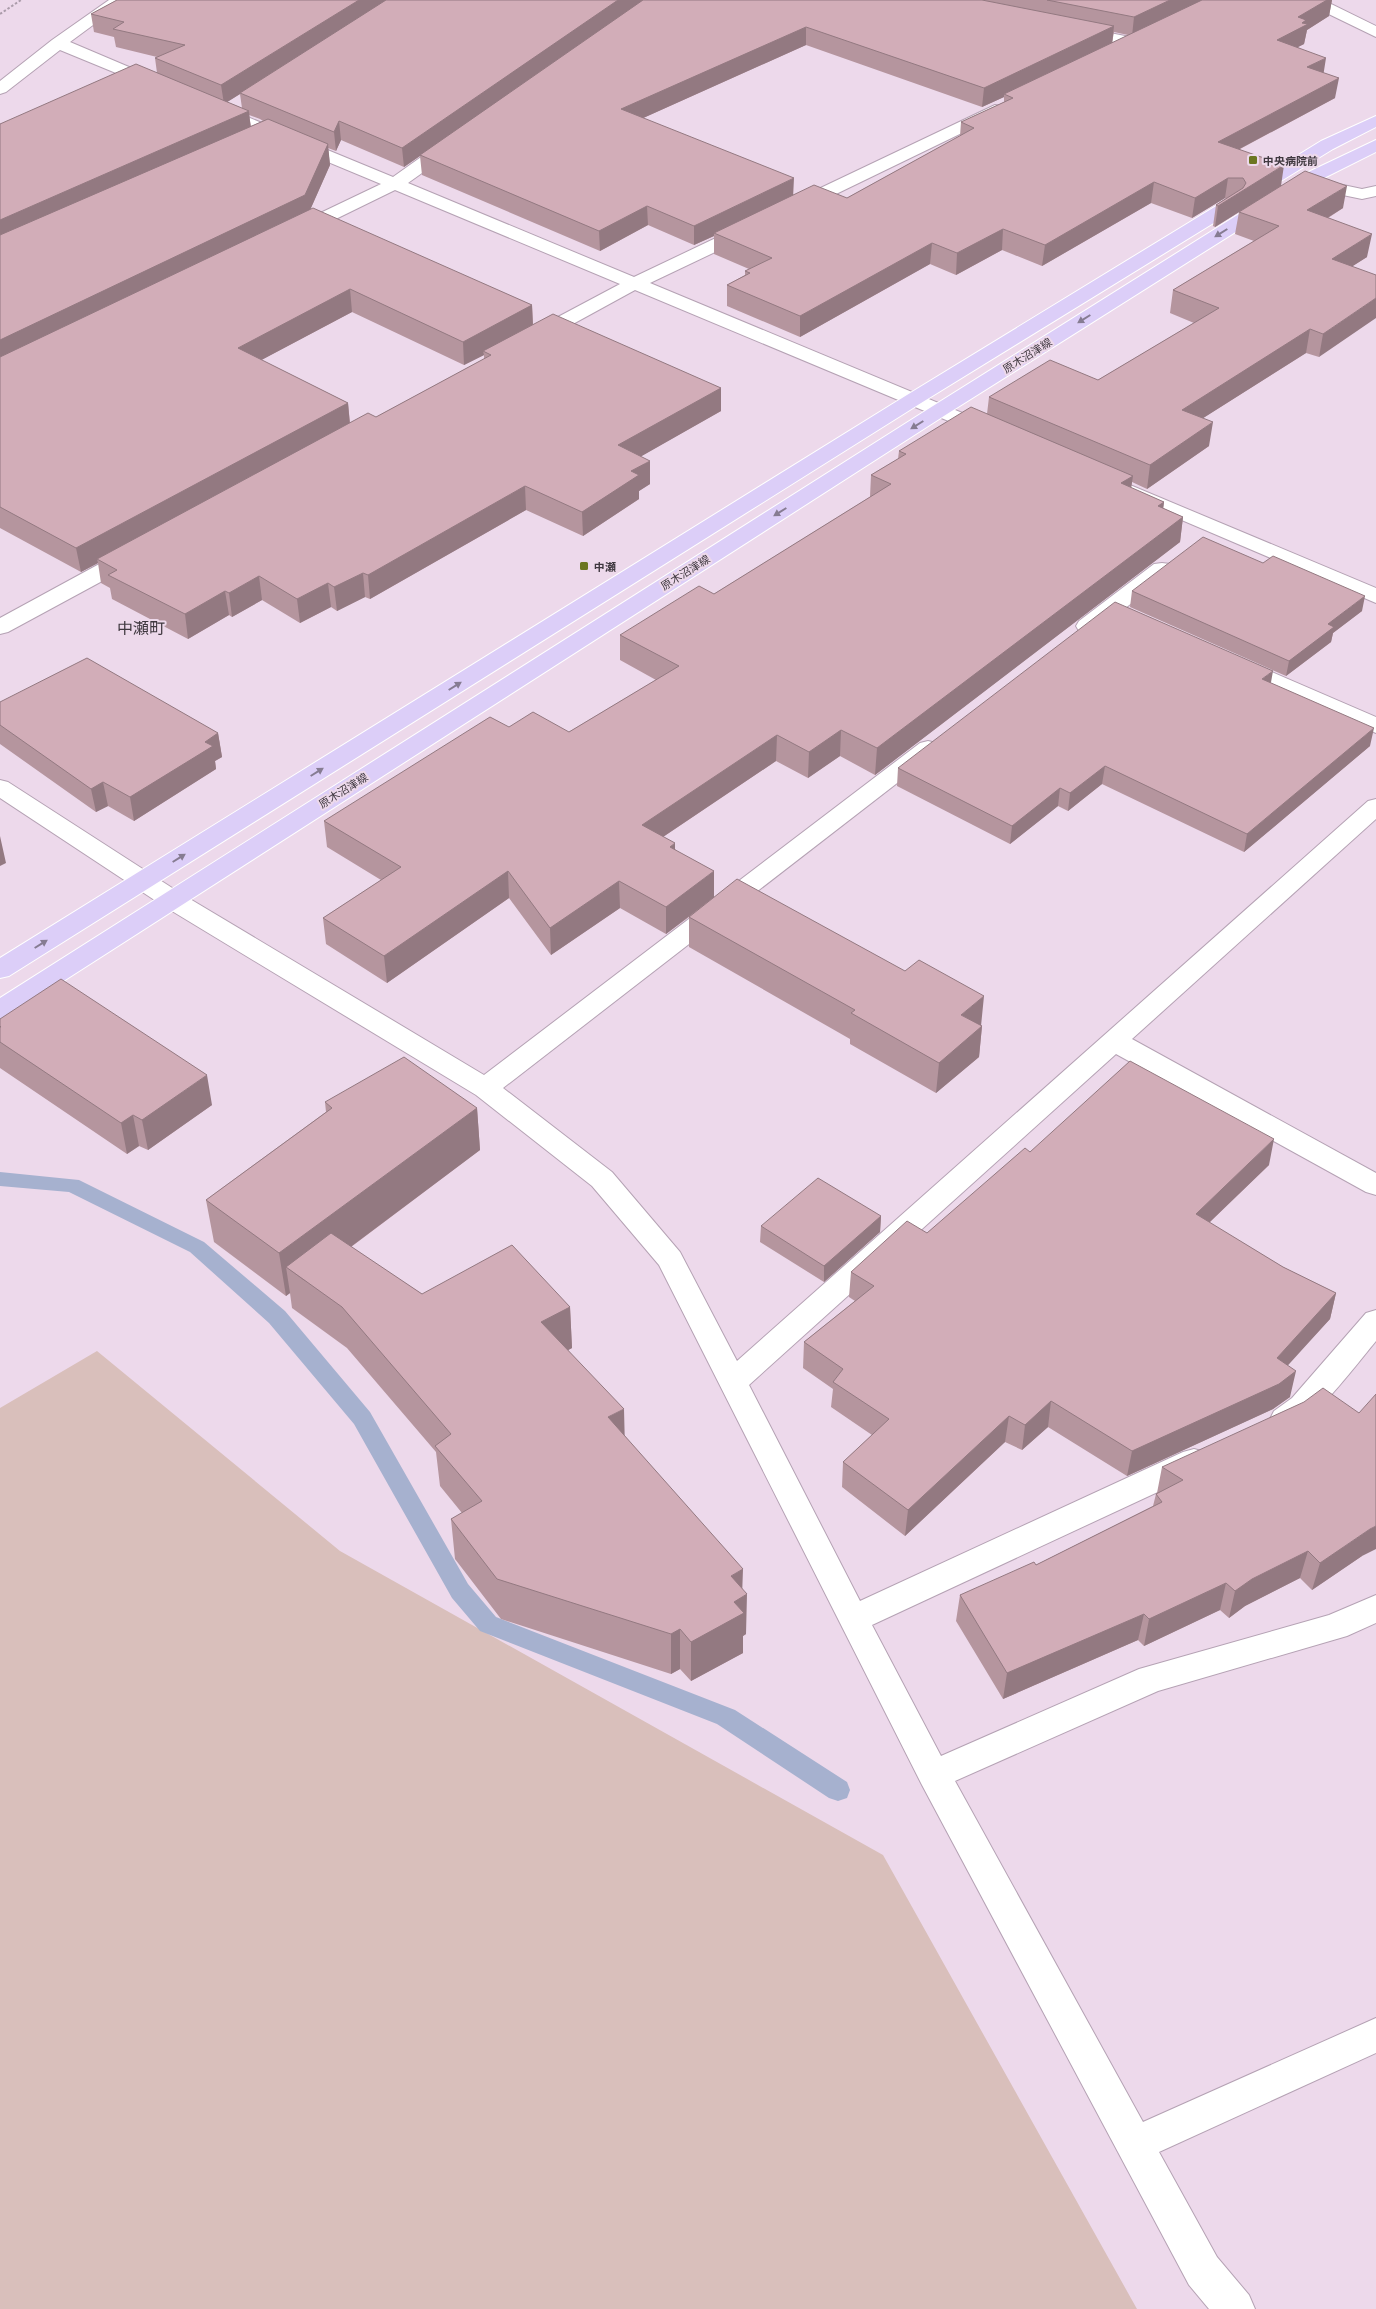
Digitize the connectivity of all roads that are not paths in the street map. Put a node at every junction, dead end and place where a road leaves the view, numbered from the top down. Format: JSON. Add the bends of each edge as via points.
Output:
{"nodes":[{"id":1,"x":119,"y":0,"type":"edge"},
{"id":2,"x":1311,"y":0,"type":"edge"},
{"id":3,"x":1058,"y":27,"type":"edge"},
{"id":4,"x":1376,"y":32,"type":"edge"},
{"id":5,"x":1153,"y":34,"type":"edge"},
{"id":6,"x":58,"y":43,"type":"junction"},
{"id":7,"x":1135,"y":43,"type":"junction"},
{"id":8,"x":1108,"y":56,"type":"edge"},
{"id":9,"x":0,"y":89,"type":"edge"},
{"id":10,"x":172,"y":91,"type":"edge"},
{"id":11,"x":198,"y":102,"type":"edge"},
{"id":12,"x":241,"y":103,"type":"edge"},
{"id":13,"x":1010,"y":103,"type":"edge"},
{"id":14,"x":1376,"y":111,"type":"edge"},
{"id":15,"x":225,"y":113,"type":"junction"},
{"id":16,"x":1376,"y":122,"type":"edge"},
{"id":17,"x":270,"y":132,"type":"junction"},
{"id":18,"x":466,"y":134,"type":"edge"},
{"id":19,"x":252,"y":140,"type":"edge"},
{"id":20,"x":1328,"y":145,"type":"junction"},
{"id":21,"x":1376,"y":145,"type":"edge"},
{"id":22,"x":1304,"y":181,"type":"junction"},
{"id":23,"x":394,"y":184,"type":"junction"},
{"id":24,"x":1376,"y":190,"type":"edge"},
{"id":25,"x":777,"y":215,"type":"edge"},
{"id":26,"x":759,"y":224,"type":"edge"},
{"id":27,"x":277,"y":240,"type":"edge"},
{"id":28,"x":633,"y":284,"type":"junction"},
{"id":29,"x":520,"y":345,"type":"edge"},
{"id":30,"x":914,"y":399,"type":"junction"},
{"id":31,"x":940,"y":410,"type":"junction"},
{"id":32,"x":1004,"y":437,"type":"edge"},
{"id":33,"x":1115,"y":484,"type":"edge"},
{"id":34,"x":1216,"y":528,"type":"junction"},
{"id":35,"x":148,"y":547,"type":"edge"},
{"id":36,"x":1376,"y":596,"type":"edge"},
{"id":37,"x":0,"y":627,"type":"edge"},
{"id":38,"x":1070,"y":639,"type":"edge"},
{"id":39,"x":1216,"y":655,"type":"edge"},
{"id":40,"x":1376,"y":726,"type":"edge"},
{"id":41,"x":944,"y":736,"type":"edge"},
{"id":42,"x":0,"y":787,"type":"edge"},
{"id":43,"x":1376,"y":806,"type":"edge"},
{"id":44,"x":143,"y":881,"type":"junction"},
{"id":45,"x":171,"y":899,"type":"junction"},
{"id":46,"x":0,"y":970,"type":"edge"},
{"id":47,"x":0,"y":1010,"type":"edge"},
{"id":48,"x":1114,"y":1041,"type":"junction"},
{"id":49,"x":485,"y":1088,"type":"junction"},
{"id":50,"x":1376,"y":1185,"type":"edge"},
{"id":51,"x":1376,"y":1321,"type":"edge"},
{"id":52,"x":732,"y":1383,"type":"junction"},
{"id":53,"x":1258,"y":1432,"type":"edge"},
{"id":54,"x":1222,"y":1448,"type":"edge"},
{"id":55,"x":1376,"y":1608,"type":"edge"},
{"id":56,"x":852,"y":1619,"type":"junction"},
{"id":57,"x":934,"y":1775,"type":"junction"},
{"id":58,"x":1376,"y":2035,"type":"edge"},
{"id":59,"x":1136,"y":2144,"type":"junction"},
{"id":60,"x":1235,"y":2309,"type":"edge"}],
"edges":[{"from":1,"to":6,"type":"street"},
{"from":2,"to":4,"type":"street"},
{"from":3,"to":7,"type":"street"},
{"from":5,"to":7,"type":"street"},
{"from":6,"to":9,"type":"street"},
{"from":6,"to":10,"type":"street"},
{"from":7,"to":8,"type":"street"},
{"from":11,"to":15,"type":"street"},
{"from":12,"to":15,"type":"street"},
{"from":13,"to":25,"type":"street"},
{"from":14,"to":20,"type":"main road"},
{"from":15,"to":17,"type":"street"},
{"from":16,"to":20,"type":"main road","name":"原木沼津線"},
{"from":17,"to":19,"type":"street"},
{"from":17,"to":23,"type":"street"},
{"from":18,"to":23,"type":"street"},
{"from":20,"to":30,"type":"main road","name":"原木沼津線"},
{"from":21,"to":22,"type":"main road","name":"原木沼津線"},
{"from":22,"to":24,"type":"street","via":[[1362,194]]},
{"from":22,"to":31,"type":"main road","name":"原木沼津線","one_way":true},
{"from":23,"to":27,"type":"street"},
{"from":23,"to":28,"type":"street"},
{"from":26,"to":28,"type":"street"},
{"from":28,"to":29,"type":"street"},
{"from":28,"to":30,"type":"street"},
{"from":30,"to":31,"type":"street"},
{"from":44,"to":30,"type":"main road","name":"原木沼津線","one_way":true},
{"from":31,"to":32,"type":"street"},
{"from":31,"to":45,"type":"main road","name":"原木沼津線","one_way":true},
{"from":33,"to":34,"type":"street"},
{"from":34,"to":36,"type":"street"},
{"from":34,"to":38,"type":"street","via":[[1119,612]]},
{"from":35,"to":37,"type":"street"},
{"from":39,"to":40,"type":"street"},
{"from":41,"to":49,"type":"street"},
{"from":42,"to":44,"type":"street"},
{"from":43,"to":48,"type":"street"},
{"from":44,"to":45,"type":"street"},
{"from":46,"to":44,"type":"main road","name":"原木沼津線","one_way":true},
{"from":45,"to":47,"type":"main road","name":"原木沼津線"},
{"from":45,"to":49,"type":"street"},
{"from":48,"to":50,"type":"street"},
{"from":48,"to":52,"type":"street"},
{"from":49,"to":52,"type":"street","via":[[602,1179],[670,1259]]},
{"from":51,"to":53,"type":"street","via":[[1303,1406]]},
{"from":52,"to":56,"type":"street"},
{"from":54,"to":56,"type":"street"},
{"from":55,"to":57,"type":"street","via":[[1336,1626],[1152,1679]]},
{"from":56,"to":57,"type":"street"},
{"from":57,"to":59,"type":"street"},
{"from":58,"to":59,"type":"street"},
{"from":59,"to":60,"type":"street","via":[[1203,2271]]}]}
